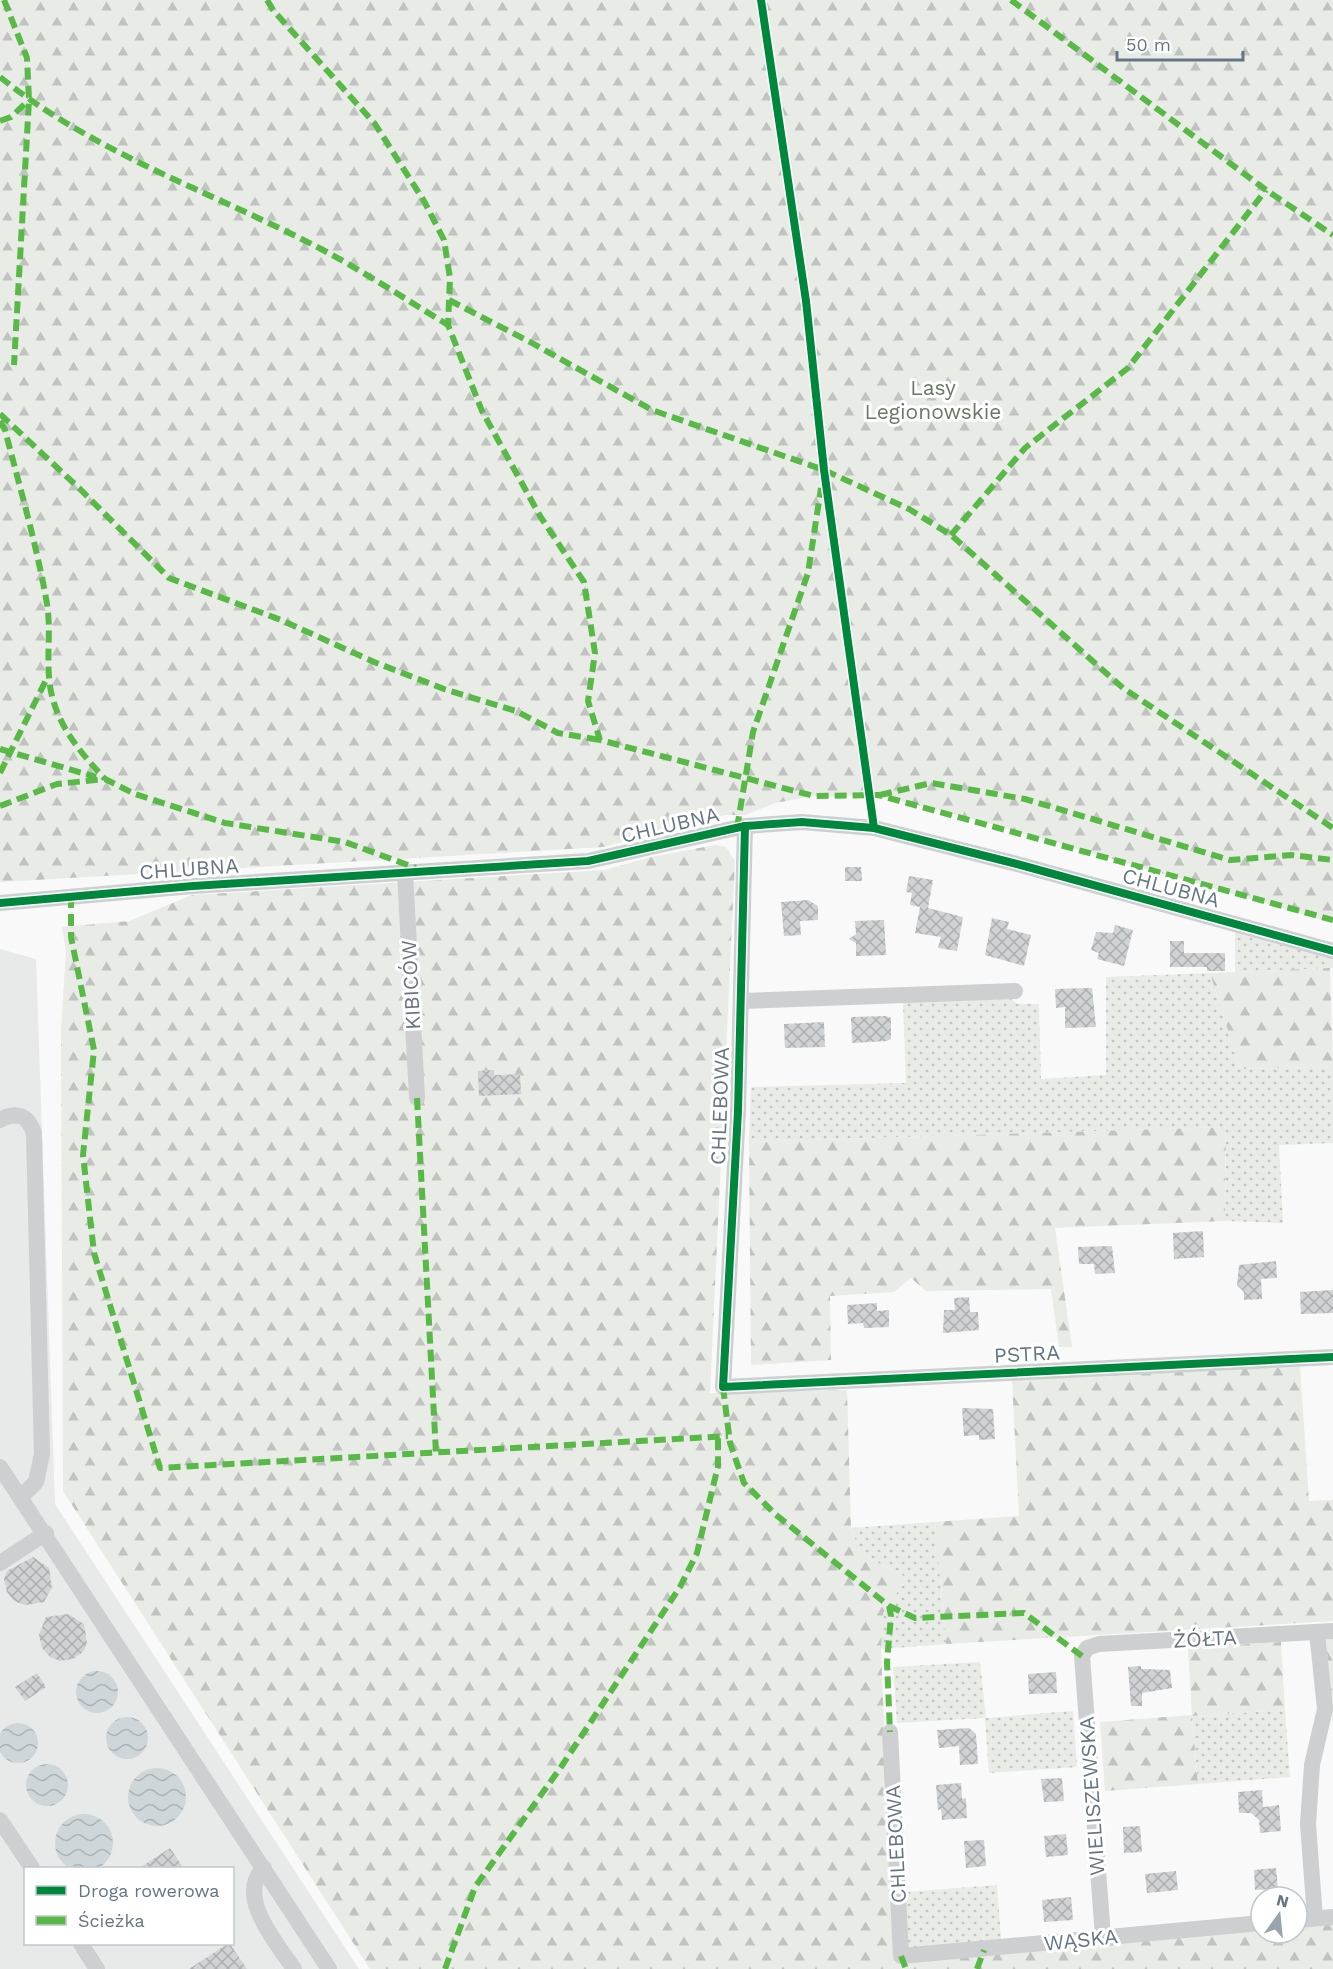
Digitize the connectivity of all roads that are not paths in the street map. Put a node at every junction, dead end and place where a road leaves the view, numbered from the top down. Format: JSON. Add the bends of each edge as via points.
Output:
{"nodes":[{"id":1,"x":745,"y":826,"type":"junction"},
{"id":2,"x":405,"y":872,"type":"junction"},
{"id":3,"x":0,"y":903,"type":"edge"},
{"id":4,"x":1333,"y":951,"type":"edge"},
{"id":5,"x":1015,"y":991,"type":"dead end"},
{"id":6,"x":741,"y":1001,"type":"junction"},
{"id":7,"x":417,"y":1098,"type":"dead end"},
{"id":8,"x":0,"y":1120,"type":"edge"},
{"id":9,"x":1333,"y":1357,"type":"edge"},
{"id":10,"x":723,"y":1387,"type":"joint"},
{"id":11,"x":0,"y":1467,"type":"edge"},
{"id":12,"x":21,"y":1497,"type":"junction"},
{"id":13,"x":46,"y":1533,"type":"junction"},
{"id":14,"x":0,"y":1563,"type":"edge"},
{"id":15,"x":1325,"y":1632,"type":"edge"},
{"id":16,"x":1082,"y":1656,"type":"joint"},
{"id":17,"x":890,"y":1732,"type":"dead end"},
{"id":18,"x":0,"y":1820,"type":"edge"},
{"id":19,"x":31,"y":1867,"type":"edge"},
{"id":20,"x":264,"y":1868,"type":"junction"},
{"id":21,"x":1333,"y":1917,"type":"edge"},
{"id":22,"x":1315,"y":1918,"type":"junction"},
{"id":23,"x":1309,"y":1919,"type":"edge"},
{"id":24,"x":1249,"y":1924,"type":"edge"},
{"id":25,"x":1103,"y":1937,"type":"junction"},
{"id":26,"x":82,"y":1945,"type":"edge"},
{"id":27,"x":901,"y":1956,"type":"joint"},
{"id":28,"x":97,"y":1969,"type":"edge"},
{"id":29,"x":294,"y":1969,"type":"edge"},
{"id":30,"x":329,"y":1969,"type":"edge"}],
"edges":[{"from":1,"to":2,"type":"street","name":"CHLUBNA","via":[[588,861]]},
{"from":1,"to":4,"type":"street","name":"CHLUBNA","via":[[802,822],[874,828]]},
{"from":1,"to":6,"type":"street","name":"CHLEBOWA"},
{"from":2,"to":3,"type":"street","name":"CHLUBNA"},
{"from":2,"to":7,"type":"street","name":"KIBICÓW"},
{"from":5,"to":6,"type":"street"},
{"from":6,"to":10,"type":"street","name":"CHLEBOWA"},
{"from":8,"to":12,"type":"street","via":[[15,1114],[25,1117],[33,1134],[42,1454],[36,1482]]},
{"from":9,"to":10,"type":"street","name":"PSTRA"},
{"from":11,"to":12,"type":"street"},
{"from":12,"to":13,"type":"street"},
{"from":13,"to":14,"type":"street"},
{"from":13,"to":20,"type":"street"},
{"from":15,"to":16,"type":"street","name":"ŻÓŁTA","via":[[1099,1644],[1087,1648]]},
{"from":15,"to":22,"type":"street","via":[[1325,1709],[1312,1765],[1308,1824]]},
{"from":16,"to":25,"type":"street","name":"WIELISZEWSKA"},
{"from":17,"to":27,"type":"street","name":"CHLEBOWA"},
{"from":18,"to":19,"type":"street"},
{"from":20,"to":29,"type":"street","via":[[256,1875],[254,1885],[257,1908]]},
{"from":20,"to":30,"type":"street"},
{"from":21,"to":22,"type":"street"},
{"from":22,"to":23,"type":"street"},
{"from":24,"to":25,"type":"street","name":"WĄSKA"},
{"from":25,"to":27,"type":"street","name":"WĄSKA"},
{"from":26,"to":28,"type":"street"}]}
